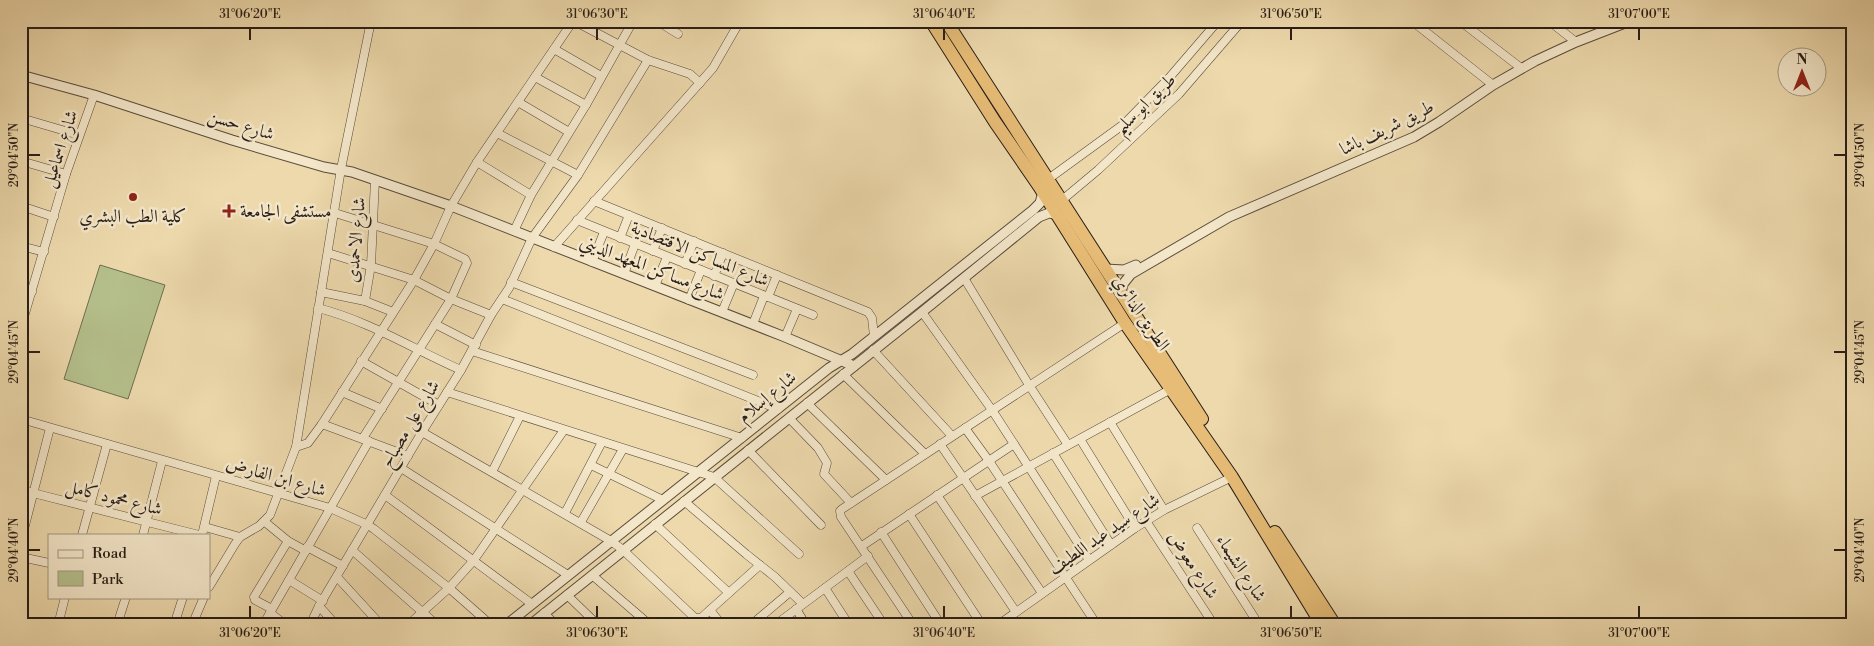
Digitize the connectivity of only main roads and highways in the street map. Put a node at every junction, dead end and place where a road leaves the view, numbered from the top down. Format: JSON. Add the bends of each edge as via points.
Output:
{"nodes":[{"id":1,"x":931,"y":21,"type":"edge"},
{"id":2,"x":946,"y":21,"type":"edge"},
{"id":3,"x":986,"y":94,"type":"junction"},
{"id":4,"x":1000,"y":117,"type":"junction"},
{"id":5,"x":1133,"y":328,"type":"junction"},
{"id":6,"x":1322,"y":625,"type":"edge"},
{"id":7,"x":1335,"y":625,"type":"edge"}],
"edges":[{"from":1,"to":3,"type":"highway","name":"الطريق الدائري"},
{"from":2,"to":3,"type":"highway","name":"الطريق الدائري"},
{"from":3,"to":4,"type":"highway","name":"الطريق الدائري"},
{"from":4,"to":5,"type":"highway","name":"الطريق الدائري","via":[[1057,215]]},
{"from":4,"to":5,"type":"highway","name":"الطريق الدائري","via":[[1047,180],[1132,310]]},
{"from":5,"to":6,"type":"highway","name":"الطريق الدائري","via":[[1232,477]]},
{"from":5,"to":7,"type":"highway","name":"الطريق الدائري"}]}
